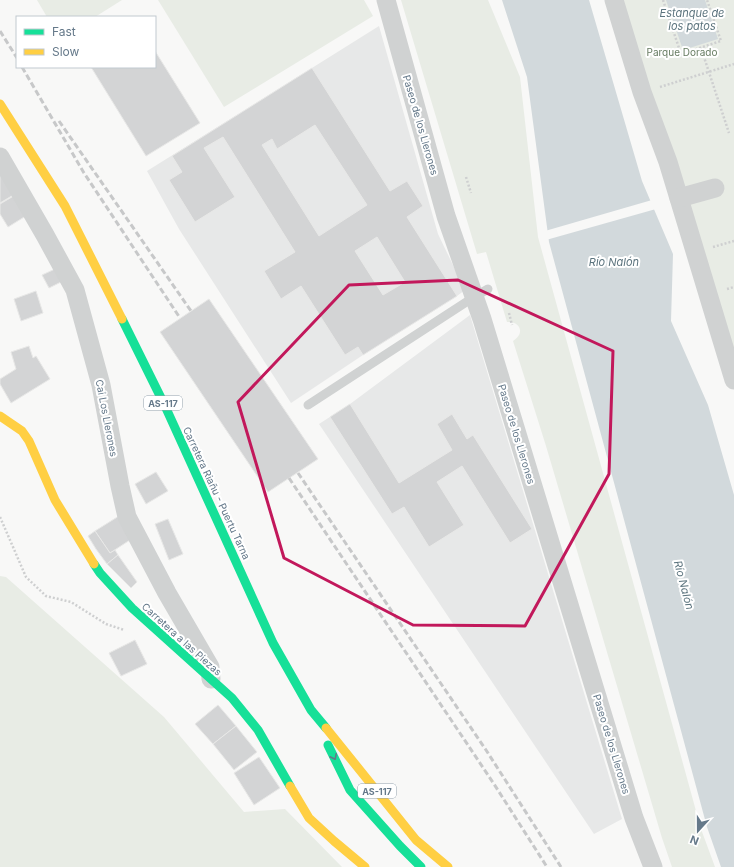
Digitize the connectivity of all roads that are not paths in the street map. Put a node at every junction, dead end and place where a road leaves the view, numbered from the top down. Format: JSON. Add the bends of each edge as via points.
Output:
{"nodes":[{"id":1,"x":386,"y":0,"type":"edge"},
{"id":2,"x":614,"y":0,"type":"edge"},
{"id":3,"x":0,"y":104,"type":"edge"},
{"id":4,"x":0,"y":158,"type":"edge"},
{"id":5,"x":715,"y":188,"type":"dead end"},
{"id":6,"x":679,"y":198,"type":"junction"},
{"id":7,"x":481,"y":293,"type":"junction"},
{"id":8,"x":734,"y":380,"type":"edge"},
{"id":9,"x":308,"y":405,"type":"dead end"},
{"id":10,"x":0,"y":416,"type":"edge"},
{"id":11,"x":211,"y":679,"type":"junction"},
{"id":12,"x":311,"y":710,"type":"junction"},
{"id":13,"x":365,"y":867,"type":"edge"},
{"id":14,"x":421,"y":867,"type":"edge"},
{"id":15,"x":448,"y":867,"type":"edge"},
{"id":16,"x":653,"y":867,"type":"edge"}],
"edges":[{"from":1,"to":7,"type":"street","name":"Paseo de los Llerones","via":[[446,216]]},
{"from":2,"to":6,"type":"street","via":[[642,92]]},
{"from":3,"to":12,"type":"main road","name":"Carretera Riañu - Puertu Tarna","number":"AS-117","via":[[65,206],[165,406],[273,643]]},
{"from":4,"to":11,"type":"street","name":"Cai Los Llerones","via":[[75,290],[101,385],[128,517],[167,593],[210,667]]},
{"from":5,"to":6,"type":"street"},
{"from":6,"to":8,"type":"street"},
{"from":7,"to":9,"type":"lane"},
{"from":7,"to":16,"type":"street","name":"Paseo de los Llerones","via":[[491,348],[634,818]]},
{"from":10,"to":11,"type":"main road","name":"Carretera a las Piezas","via":[[22,431],[29,441],[56,500],[100,573],[132,608]]},
{"from":11,"to":13,"type":"main road","name":"Carretera a las Piezas","via":[[232,698],[258,730],[309,818]]},
{"from":12,"to":14,"type":"main road","one_way":true,"via":[[350,790]]},
{"from":12,"to":15,"type":"main road","name":"Carretera Riañu - Puertu Tarna","number":"AS-117","via":[[416,840]]}]}
